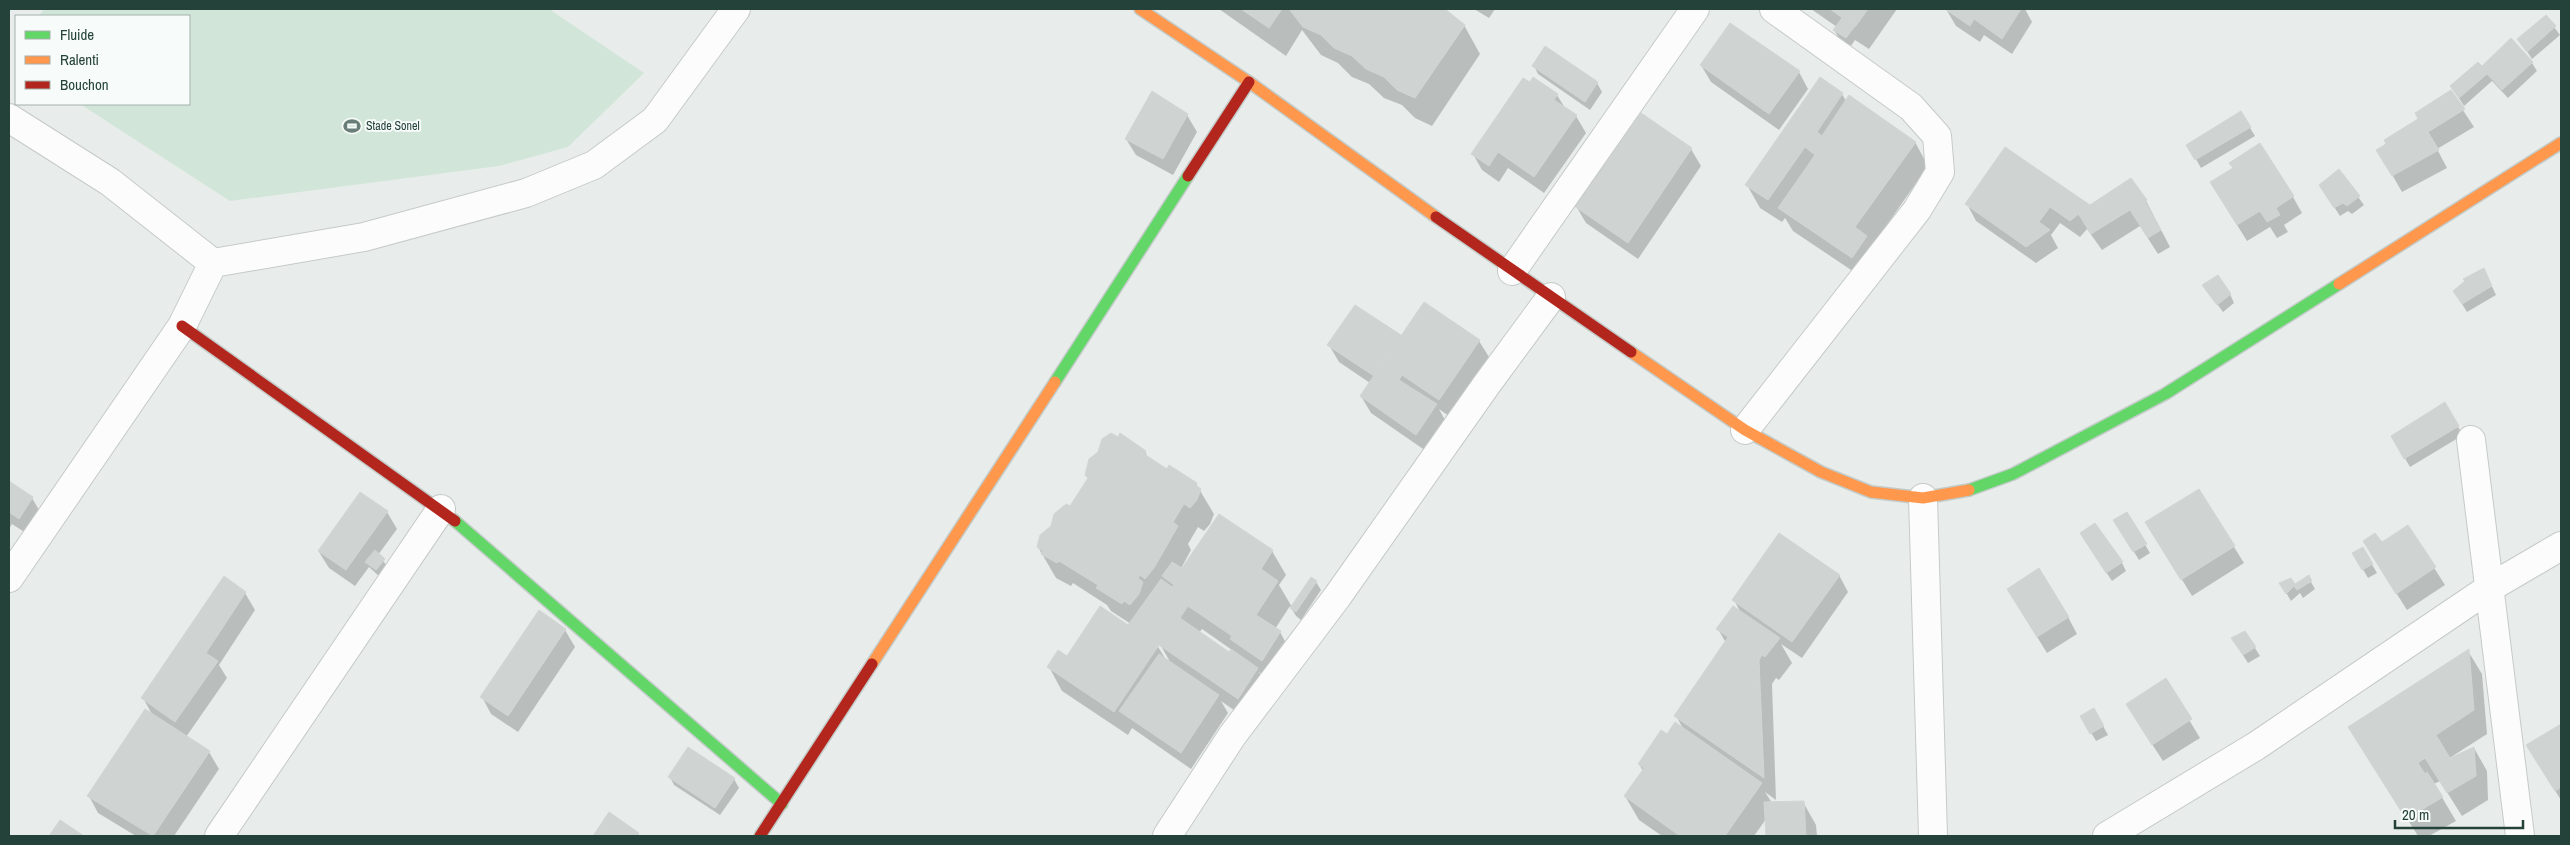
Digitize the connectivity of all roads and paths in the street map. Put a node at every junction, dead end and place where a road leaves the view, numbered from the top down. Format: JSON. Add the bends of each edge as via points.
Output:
{"nodes":[{"id":1,"x":736,"y":9,"type":"edge"},
{"id":2,"x":1140,"y":9,"type":"edge"},
{"id":3,"x":1695,"y":9,"type":"edge"},
{"id":4,"x":1774,"y":9,"type":"edge"},
{"id":5,"x":1249,"y":82,"type":"junction"},
{"id":6,"x":9,"y":118,"type":"edge"},
{"id":7,"x":2561,"y":143,"type":"edge"},
{"id":8,"x":213,"y":263,"type":"junction"},
{"id":9,"x":1512,"y":271,"type":"junction"},
{"id":10,"x":1551,"y":297,"type":"junction"},
{"id":11,"x":182,"y":326,"type":"junction"},
{"id":12,"x":1745,"y":430,"type":"junction"},
{"id":13,"x":2471,"y":440,"type":"dead end"},
{"id":14,"x":1924,"y":498,"type":"junction"},
{"id":15,"x":441,"y":509,"type":"junction"},
{"id":16,"x":2561,"y":546,"type":"edge"},
{"id":17,"x":9,"y":578,"type":"edge"},
{"id":18,"x":2491,"y":587,"type":"junction"},
{"id":19,"x":782,"y":804,"type":"junction"},
{"id":20,"x":219,"y":836,"type":"edge"},
{"id":21,"x":760,"y":836,"type":"edge"},
{"id":22,"x":1167,"y":836,"type":"edge"},
{"id":23,"x":1933,"y":836,"type":"edge"},
{"id":24,"x":2107,"y":836,"type":"edge"},
{"id":25,"x":2520,"y":836,"type":"edge"}],
"edges":[{"from":1,"to":8,"type":"street","via":[[655,120],[594,165],[526,193],[364,237]]},
{"from":2,"to":5,"type":"main road"},
{"from":3,"to":9,"type":"street"},
{"from":4,"to":12,"type":"street","via":[[1912,107],[1937,136],[1940,172],[1917,210]]},
{"from":5,"to":9,"type":"main road"},
{"from":5,"to":19,"type":"main road"},
{"from":6,"to":8,"type":"street","via":[[110,182]]},
{"from":7,"to":14,"type":"main road","via":[[2164,394],[2013,474],[1975,489]]},
{"from":8,"to":11,"type":"street"},
{"from":9,"to":10,"type":"main road"},
{"from":10,"to":12,"type":"main road"},
{"from":10,"to":22,"type":"street","via":[[1337,597],[1232,736]]},
{"from":11,"to":15,"type":"main road"},
{"from":11,"to":17,"type":"street"},
{"from":12,"to":14,"type":"main road","via":[[1821,472],[1872,492]]},
{"from":13,"to":18,"type":"street"},
{"from":14,"to":23,"type":"street"},
{"from":15,"to":19,"type":"main road"},
{"from":15,"to":20,"type":"street"},
{"from":16,"to":18,"type":"street"},
{"from":18,"to":24,"type":"street","via":[[2256,746]]},
{"from":18,"to":25,"type":"street"},
{"from":19,"to":21,"type":"main road"}]}
